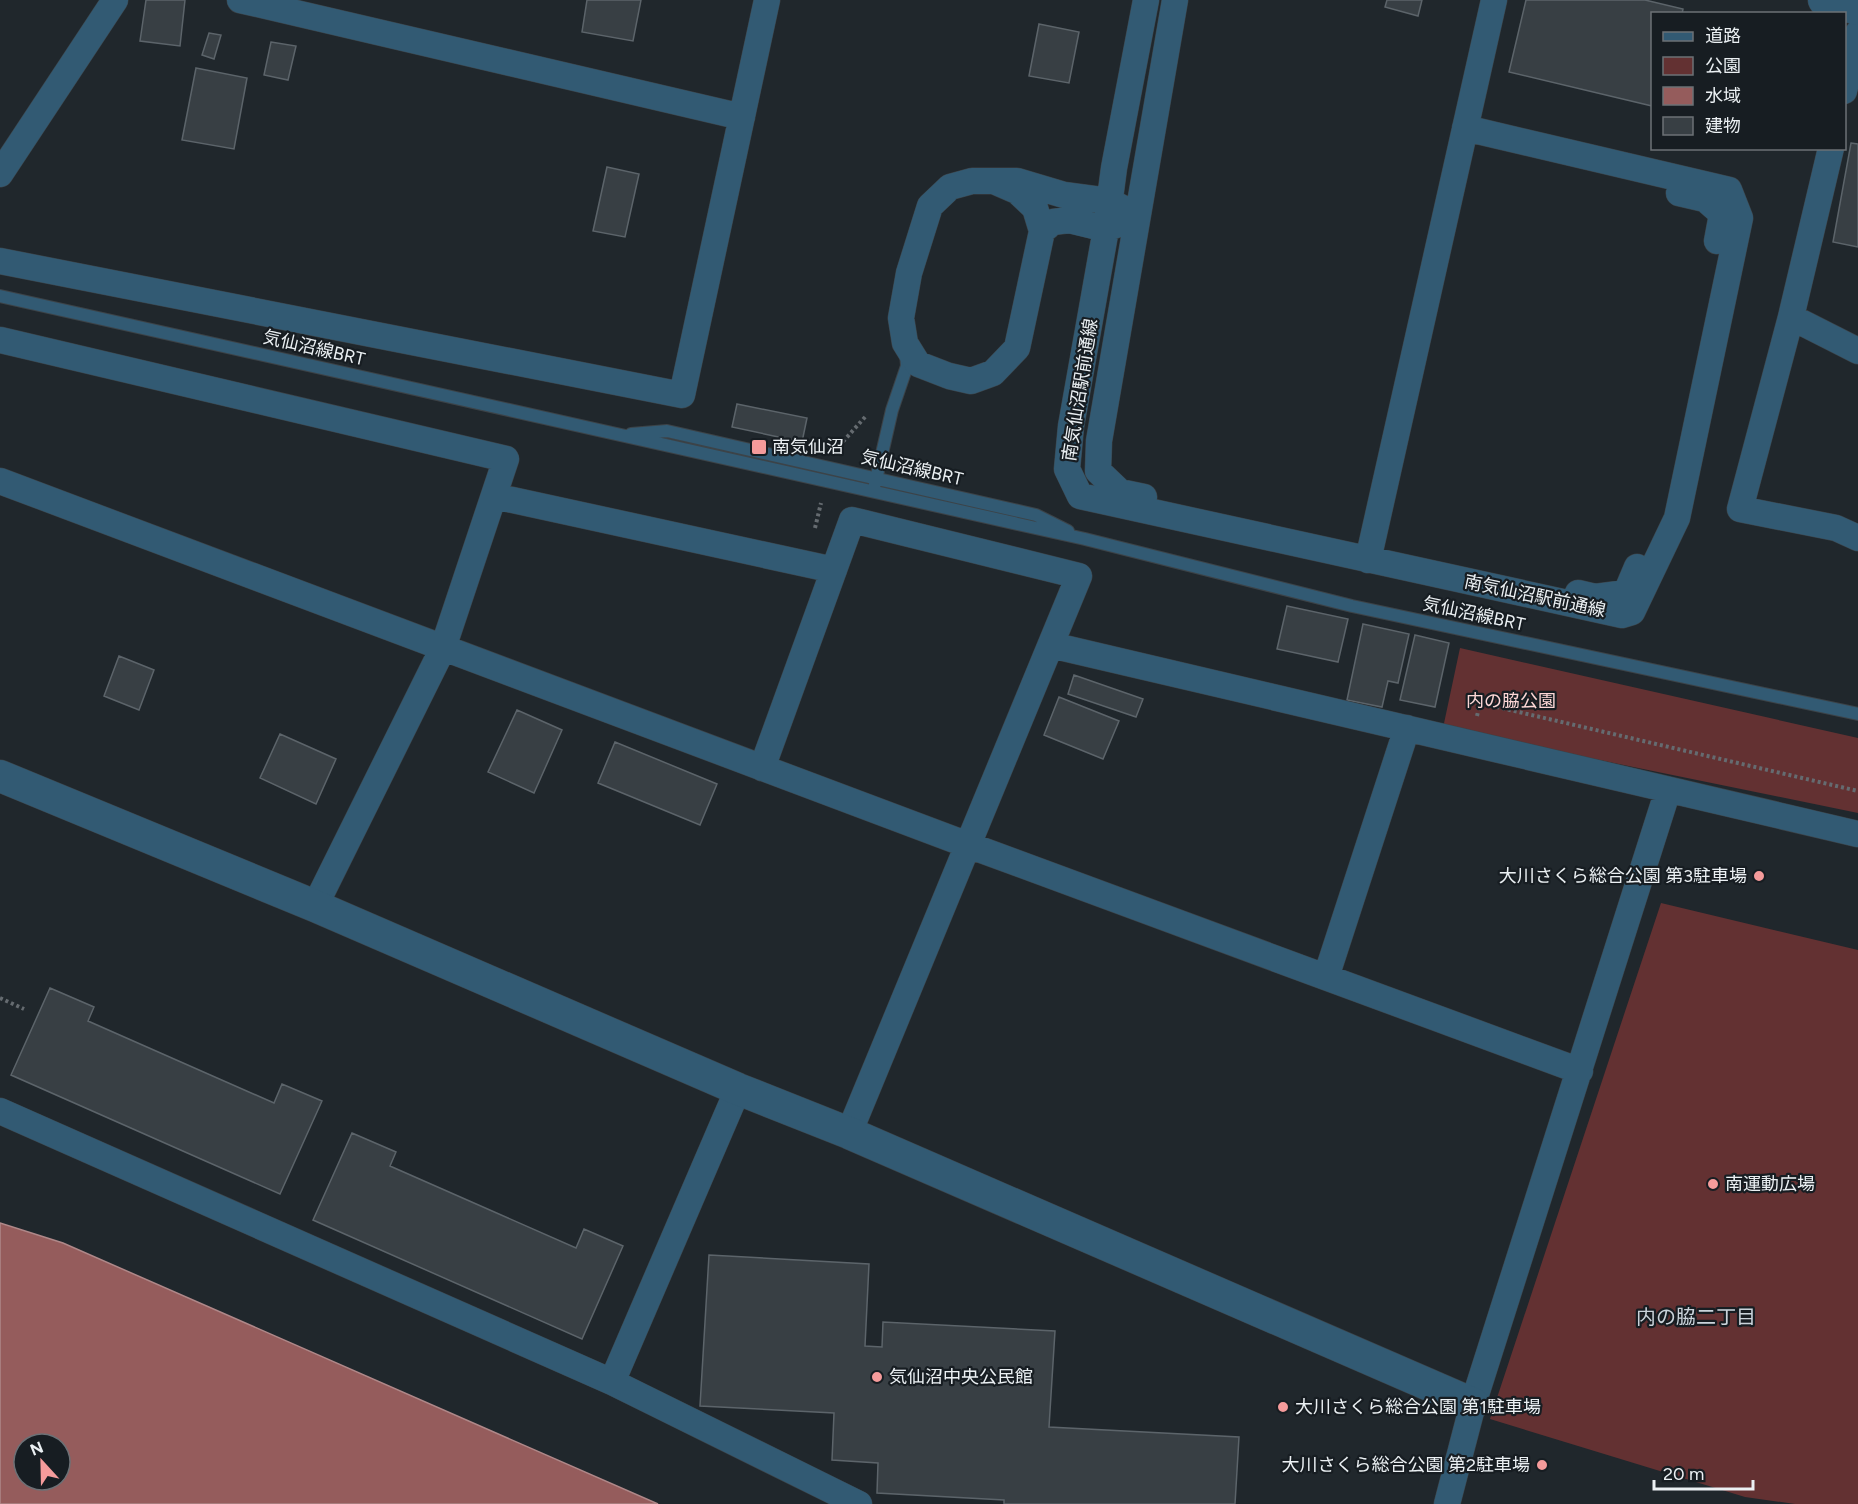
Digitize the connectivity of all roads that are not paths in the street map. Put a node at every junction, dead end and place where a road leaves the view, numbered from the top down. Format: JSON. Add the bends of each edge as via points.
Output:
{"nodes":[{"id":1,"x":115,"y":0,"type":"edge"},
{"id":2,"x":240,"y":0,"type":"edge"},
{"id":3,"x":767,"y":0,"type":"edge"},
{"id":4,"x":1146,"y":0,"type":"edge"},
{"id":5,"x":1175,"y":0,"type":"edge"},
{"id":6,"x":1494,"y":0,"type":"edge"},
{"id":7,"x":1824,"y":0,"type":"edge"},
{"id":8,"x":1858,"y":9,"type":"edge"},
{"id":9,"x":1858,"y":33,"type":"edge"},
{"id":10,"x":1846,"y":87,"type":"edge"},
{"id":11,"x":742,"y":117,"type":"junction"},
{"id":12,"x":1463,"y":136,"type":"junction"},
{"id":13,"x":1831,"y":150,"type":"edge"},
{"id":14,"x":0,"y":174,"type":"edge"},
{"id":15,"x":994,"y":181,"type":"junction"},
{"id":16,"x":1109,"y":201,"type":"junction"},
{"id":17,"x":1138,"y":216,"type":"junction"},
{"id":18,"x":1106,"y":229,"type":"junction"},
{"id":19,"x":1042,"y":231,"type":"junction"},
{"id":20,"x":0,"y":261,"type":"edge"},
{"id":21,"x":0,"y":296,"type":"edge"},
{"id":22,"x":1791,"y":317,"type":"junction"},
{"id":23,"x":0,"y":340,"type":"edge"},
{"id":24,"x":905,"y":343,"type":"junction"},
{"id":25,"x":1858,"y":351,"type":"edge"},
{"id":26,"x":934,"y":371,"type":"junction"},
{"id":27,"x":900,"y":386,"type":"junction"},
{"id":28,"x":0,"y":481,"type":"edge"},
{"id":29,"x":875,"y":485,"type":"junction"},
{"id":30,"x":494,"y":496,"type":"junction"},
{"id":31,"x":1858,"y":538,"type":"edge"},
{"id":32,"x":1370,"y":553,"type":"junction"},
{"id":33,"x":834,"y":570,"type":"junction"},
{"id":34,"x":1051,"y":645,"type":"junction"},
{"id":35,"x":443,"y":648,"type":"junction"},
{"id":36,"x":1858,"y":714,"type":"edge"},
{"id":37,"x":1407,"y":728,"type":"junction"},
{"id":38,"x":762,"y":768,"type":"junction"},
{"id":39,"x":0,"y":776,"type":"edge"},
{"id":40,"x":1668,"y":790,"type":"junction"},
{"id":41,"x":1858,"y":834,"type":"edge"},
{"id":42,"x":968,"y":845,"type":"junction"},
{"id":43,"x":315,"y":906,"type":"junction"},
{"id":44,"x":1326,"y":977,"type":"junction"},
{"id":45,"x":1580,"y":1071,"type":"junction"},
{"id":46,"x":738,"y":1089,"type":"junction"},
{"id":47,"x":0,"y":1111,"type":"edge"},
{"id":48,"x":849,"y":1133,"type":"junction"},
{"id":49,"x":612,"y":1382,"type":"junction"},
{"id":50,"x":1473,"y":1404,"type":"junction"},
{"id":51,"x":859,"y":1504,"type":"edge"},
{"id":52,"x":1448,"y":1504,"type":"edge"}],
"edges":[{"from":1,"to":14,"type":"street"},
{"from":2,"to":11,"type":"street"},
{"from":3,"to":11,"type":"street"},
{"from":4,"to":16,"type":"street","name":"南気仙沼駅前通線"},
{"from":5,"to":17,"type":"street","name":"南気仙沼駅前通線"},
{"from":6,"to":12,"type":"street"},
{"from":7,"to":8,"type":"street"},
{"from":9,"to":10,"type":"street"},
{"from":11,"to":20,"type":"street","via":[[682,395]]},
{"from":12,"to":32,"type":"street"},
{"from":12,"to":32,"type":"street","name":"南気仙沼駅前通線","via":[[1705,199],[1722,214],[1663,508],[1626,593],[1595,597]]},
{"from":13,"to":22,"type":"street"},
{"from":15,"to":16,"type":"street","via":[[1017,181],[1064,195]]},
{"from":15,"to":19,"type":"street","via":[[1017,191],[1035,208]]},
{"from":15,"to":24,"type":"street","via":[[950,187],[930,206],[909,273],[901,318]]},
{"from":16,"to":17,"type":"street"},
{"from":16,"to":18,"type":"street","name":"南気仙沼駅前通線"},
{"from":17,"to":18,"type":"street"},
{"from":17,"to":32,"type":"street","name":"南気仙沼駅前通線","via":[[1099,441],[1098,471],[1120,492]]},
{"from":18,"to":19,"type":"street","via":[[1069,220],[1053,222]]},
{"from":18,"to":32,"type":"street","name":"南気仙沼駅前通線","via":[[1071,426],[1067,469],[1080,496]]},
{"from":19,"to":26,"type":"street","via":[[1017,348],[993,373],[971,381]]},
{"from":21,"to":29,"type":"lane","name":"気仙沼線BRT","via":[[619,435],[667,431]]},
{"from":22,"to":25,"type":"street"},
{"from":22,"to":31,"type":"street","via":[[1740,509],[1836,528]]},
{"from":23,"to":30,"type":"street","via":[[506,459]]},
{"from":24,"to":26,"type":"street","via":[[918,364]]},
{"from":24,"to":27,"type":"lane","via":[[907,366]]},
{"from":26,"to":27,"type":"lane","via":[[916,373]]},
{"from":27,"to":29,"type":"lane"},
{"from":28,"to":35,"type":"street"},
{"from":29,"to":36,"type":"lane","name":"気仙沼線BRT","via":[[1036,515],[1085,539],[1352,606]]},
{"from":30,"to":33,"type":"street"},
{"from":30,"to":35,"type":"street"},
{"from":33,"to":34,"type":"street","via":[[852,520],[1079,576]]},
{"from":33,"to":38,"type":"street"},
{"from":34,"to":37,"type":"street"},
{"from":34,"to":42,"type":"street"},
{"from":35,"to":38,"type":"street"},
{"from":35,"to":43,"type":"street"},
{"from":37,"to":40,"type":"street"},
{"from":37,"to":44,"type":"street"},
{"from":38,"to":42,"type":"street"},
{"from":39,"to":43,"type":"street"},
{"from":40,"to":41,"type":"street"},
{"from":40,"to":45,"type":"street"},
{"from":42,"to":44,"type":"street"},
{"from":42,"to":48,"type":"street"},
{"from":43,"to":46,"type":"street"},
{"from":44,"to":45,"type":"street"},
{"from":45,"to":50,"type":"street"},
{"from":46,"to":48,"type":"street"},
{"from":46,"to":49,"type":"street"},
{"from":47,"to":49,"type":"street"},
{"from":48,"to":50,"type":"street"},
{"from":49,"to":51,"type":"street"},
{"from":50,"to":52,"type":"street"}]}
